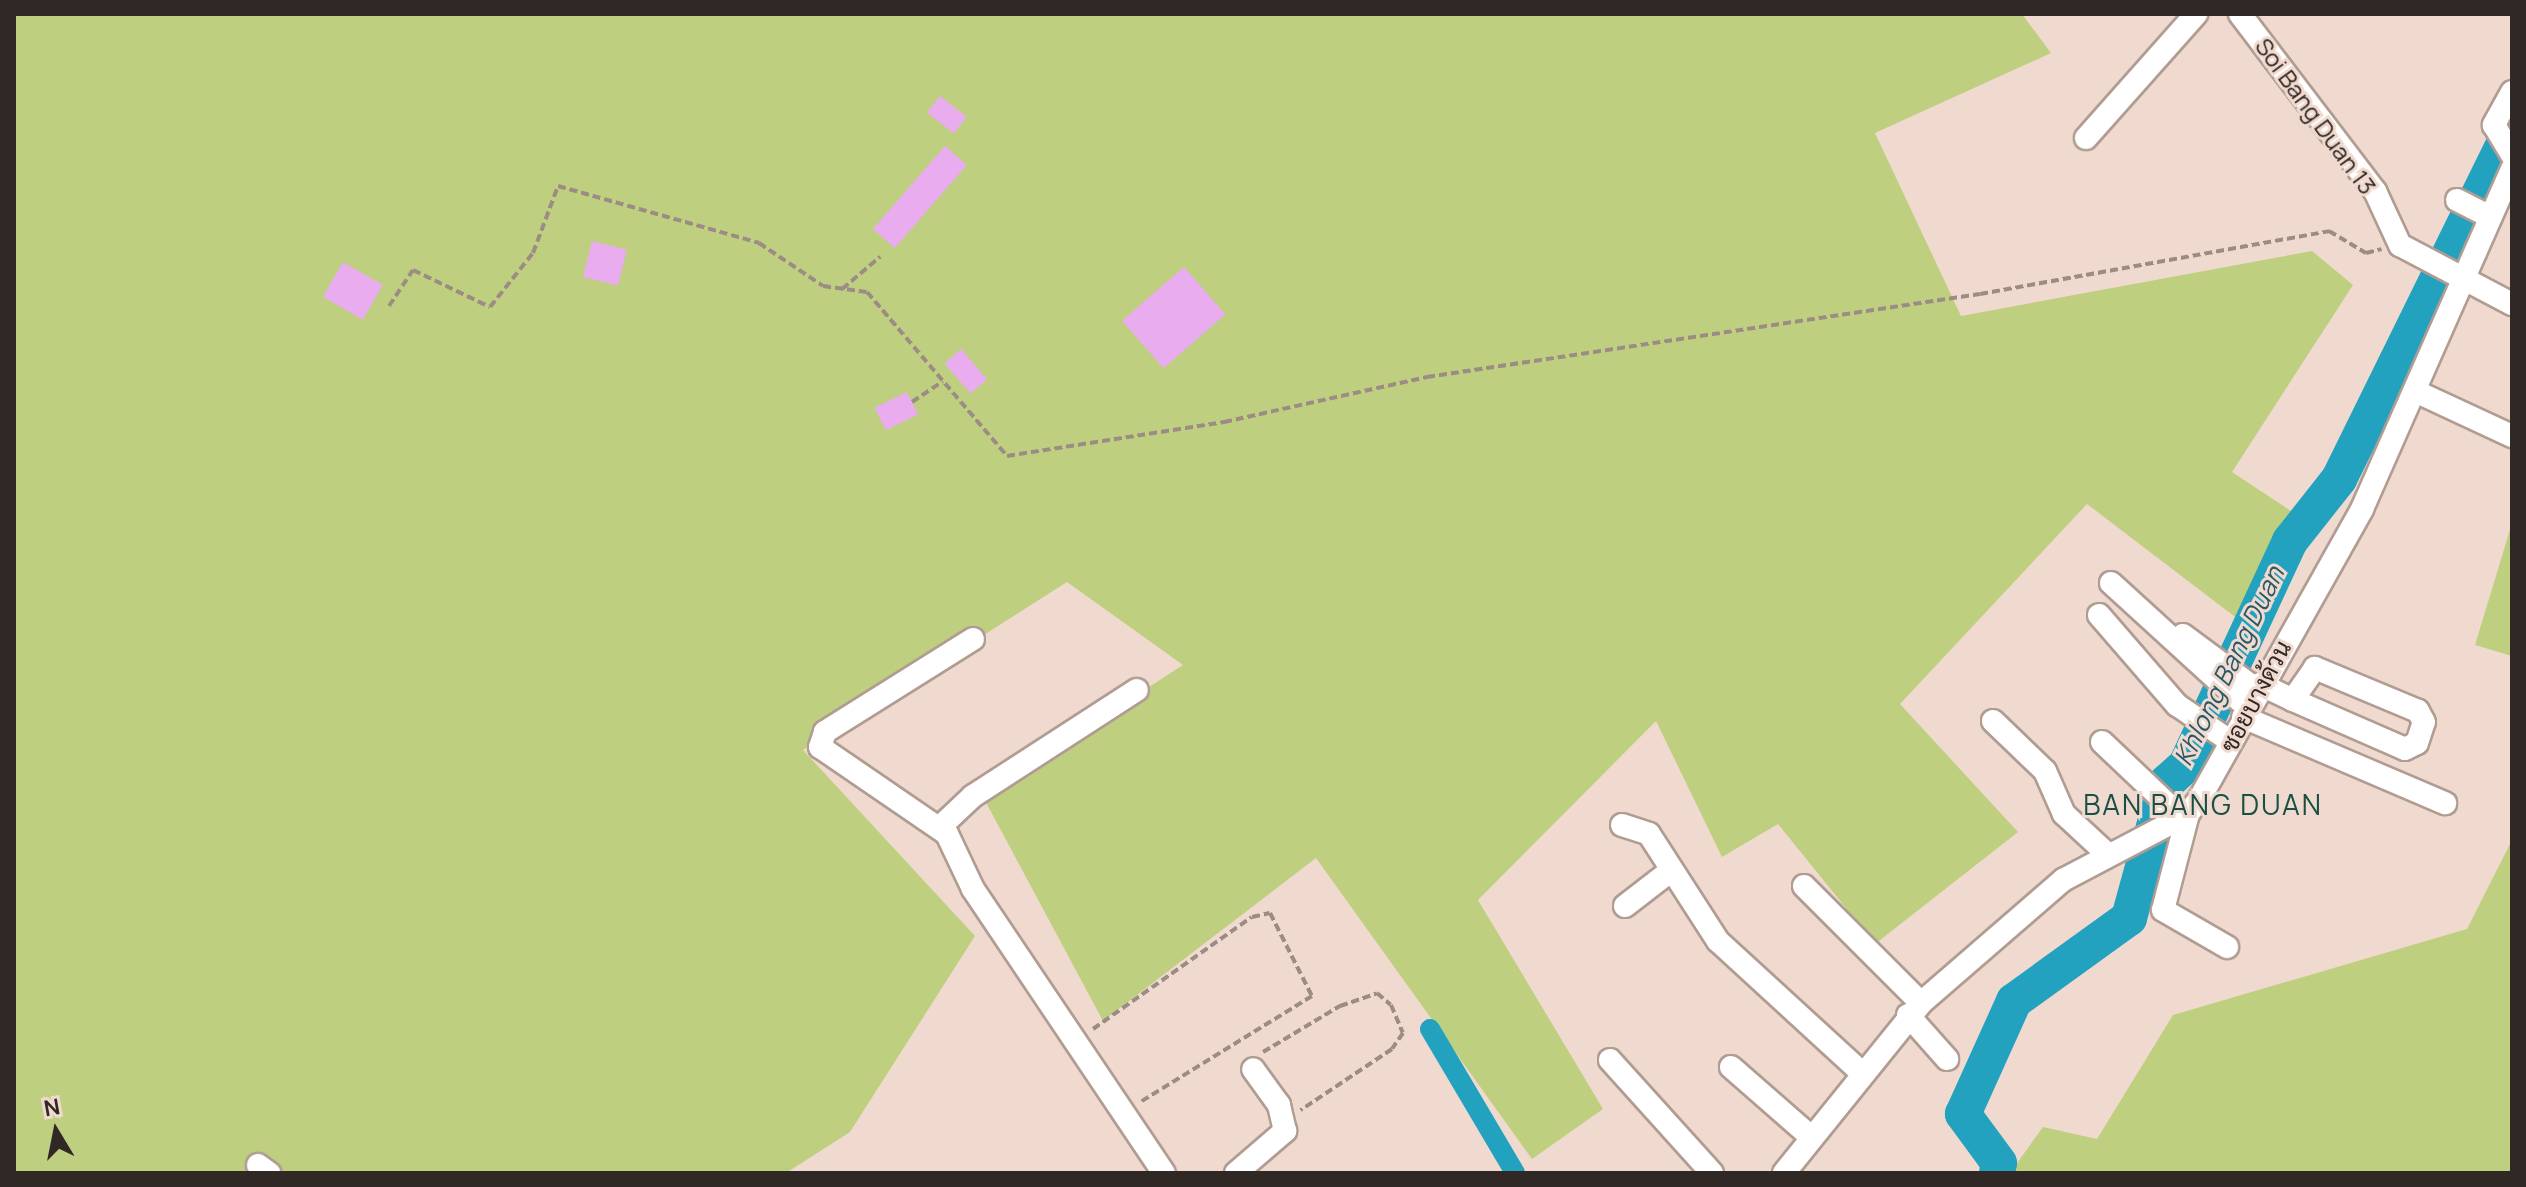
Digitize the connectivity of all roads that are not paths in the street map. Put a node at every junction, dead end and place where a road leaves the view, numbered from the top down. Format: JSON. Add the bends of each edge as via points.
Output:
{"nodes":[{"id":1,"x":2196,"y":14,"type":"edge"},
{"id":2,"x":2240,"y":14,"type":"edge"},
{"id":3,"x":2512,"y":92,"type":"edge"},
{"id":4,"x":2086,"y":138,"type":"dead end"},
{"id":5,"x":2509,"y":160,"type":"edge"},
{"id":6,"x":2457,"y":200,"type":"dead end"},
{"id":7,"x":2485,"y":215,"type":"junction"},
{"id":8,"x":2449,"y":271,"type":"junction"},
{"id":9,"x":2512,"y":304,"type":"edge"},
{"id":10,"x":2415,"y":391,"type":"junction"},
{"id":11,"x":2512,"y":436,"type":"edge"},
{"id":12,"x":2111,"y":583,"type":"dead end"},
{"id":13,"x":2099,"y":615,"type":"dead end"},
{"id":14,"x":2183,"y":635,"type":"dead end"},
{"id":15,"x":973,"y":639,"type":"dead end"},
{"id":16,"x":1137,"y":690,"type":"dead end"},
{"id":17,"x":2244,"y":690,"type":"junction"},
{"id":18,"x":2293,"y":700,"type":"junction"},
{"id":19,"x":1993,"y":721,"type":"dead end"},
{"id":20,"x":2214,"y":731,"type":"junction"},
{"id":21,"x":2102,"y":742,"type":"dead end"},
{"id":22,"x":2445,"y":803,"type":"dead end"},
{"id":23,"x":2172,"y":810,"type":"junction"},
{"id":24,"x":1622,"y":825,"type":"dead end"},
{"id":25,"x":939,"y":828,"type":"junction"},
{"id":26,"x":2113,"y":849,"type":"junction"},
{"id":27,"x":1669,"y":872,"type":"junction"},
{"id":28,"x":1804,"y":886,"type":"dead end"},
{"id":29,"x":1625,"y":906,"type":"dead end"},
{"id":30,"x":2227,"y":947,"type":"dead end"},
{"id":31,"x":1914,"y":1009,"type":"junction"},
{"id":32,"x":1947,"y":1059,"type":"dead end"},
{"id":33,"x":1610,"y":1060,"type":"dead end"},
{"id":34,"x":1731,"y":1067,"type":"dead end"},
{"id":35,"x":1253,"y":1069,"type":"road end"},
{"id":36,"x":1861,"y":1072,"type":"junction"},
{"id":37,"x":1811,"y":1137,"type":"junction"},
{"id":38,"x":1164,"y":1173,"type":"edge"},
{"id":39,"x":1236,"y":1173,"type":"edge"},
{"id":40,"x":1712,"y":1173,"type":"edge"},
{"id":41,"x":1784,"y":1173,"type":"edge"}],
"edges":[{"from":1,"to":4,"type":"street"},
{"from":2,"to":8,"type":"street","name":"Soi Bang Duan 13","via":[[2375,191],[2400,245]]},
{"from":3,"to":5,"type":"street","name":"ซอยบางด้วน","via":[[2494,125]]},
{"from":5,"to":7,"type":"street","name":"ซอยบางด้วน"},
{"from":6,"to":7,"type":"street"},
{"from":7,"to":8,"type":"street","name":"ซอยบางด้วน"},
{"from":8,"to":9,"type":"street"},
{"from":8,"to":10,"type":"street","name":"ซอยบางด้วน"},
{"from":10,"to":11,"type":"street"},
{"from":10,"to":17,"type":"street","name":"ซอยบางด้วน","via":[[2362,509]]},
{"from":12,"to":17,"type":"street","via":[[2214,682]]},
{"from":13,"to":20,"type":"street"},
{"from":14,"to":17,"type":"street"},
{"from":15,"to":25,"type":"street","via":[[819,741],[836,762]]},
{"from":16,"to":25,"type":"street","via":[[973,796]]},
{"from":17,"to":18,"type":"street"},
{"from":17,"to":20,"type":"street","name":"ซอยบางด้วน"},
{"from":17,"to":22,"type":"street"},
{"from":18,"to":18,"type":"street","via":[[2405,749],[2417,743],[2424,722],[2418,711],[2315,668]]},
{"from":19,"to":26,"type":"street","via":[[2045,771],[2064,814]]},
{"from":20,"to":23,"type":"street","name":"ซอยบางด้วน"},
{"from":21,"to":23,"type":"street"},
{"from":23,"to":26,"type":"street"},
{"from":23,"to":30,"type":"street","name":"ซอยบางด้วน","via":[[2163,910]]},
{"from":24,"to":27,"type":"street","via":[[1649,834]]},
{"from":25,"to":38,"type":"street","via":[[1128,1101]]},
{"from":26,"to":31,"type":"street"},
{"from":27,"to":29,"type":"street"},
{"from":27,"to":36,"type":"street","via":[[1718,941]]},
{"from":28,"to":31,"type":"street"},
{"from":31,"to":32,"type":"street"},
{"from":31,"to":36,"type":"street"},
{"from":33,"to":40,"type":"street"},
{"from":34,"to":37,"type":"street"},
{"from":35,"to":39,"type":"street","via":[[1286,1120],[1282,1138]]},
{"from":36,"to":37,"type":"street"},
{"from":37,"to":41,"type":"street"}]}
